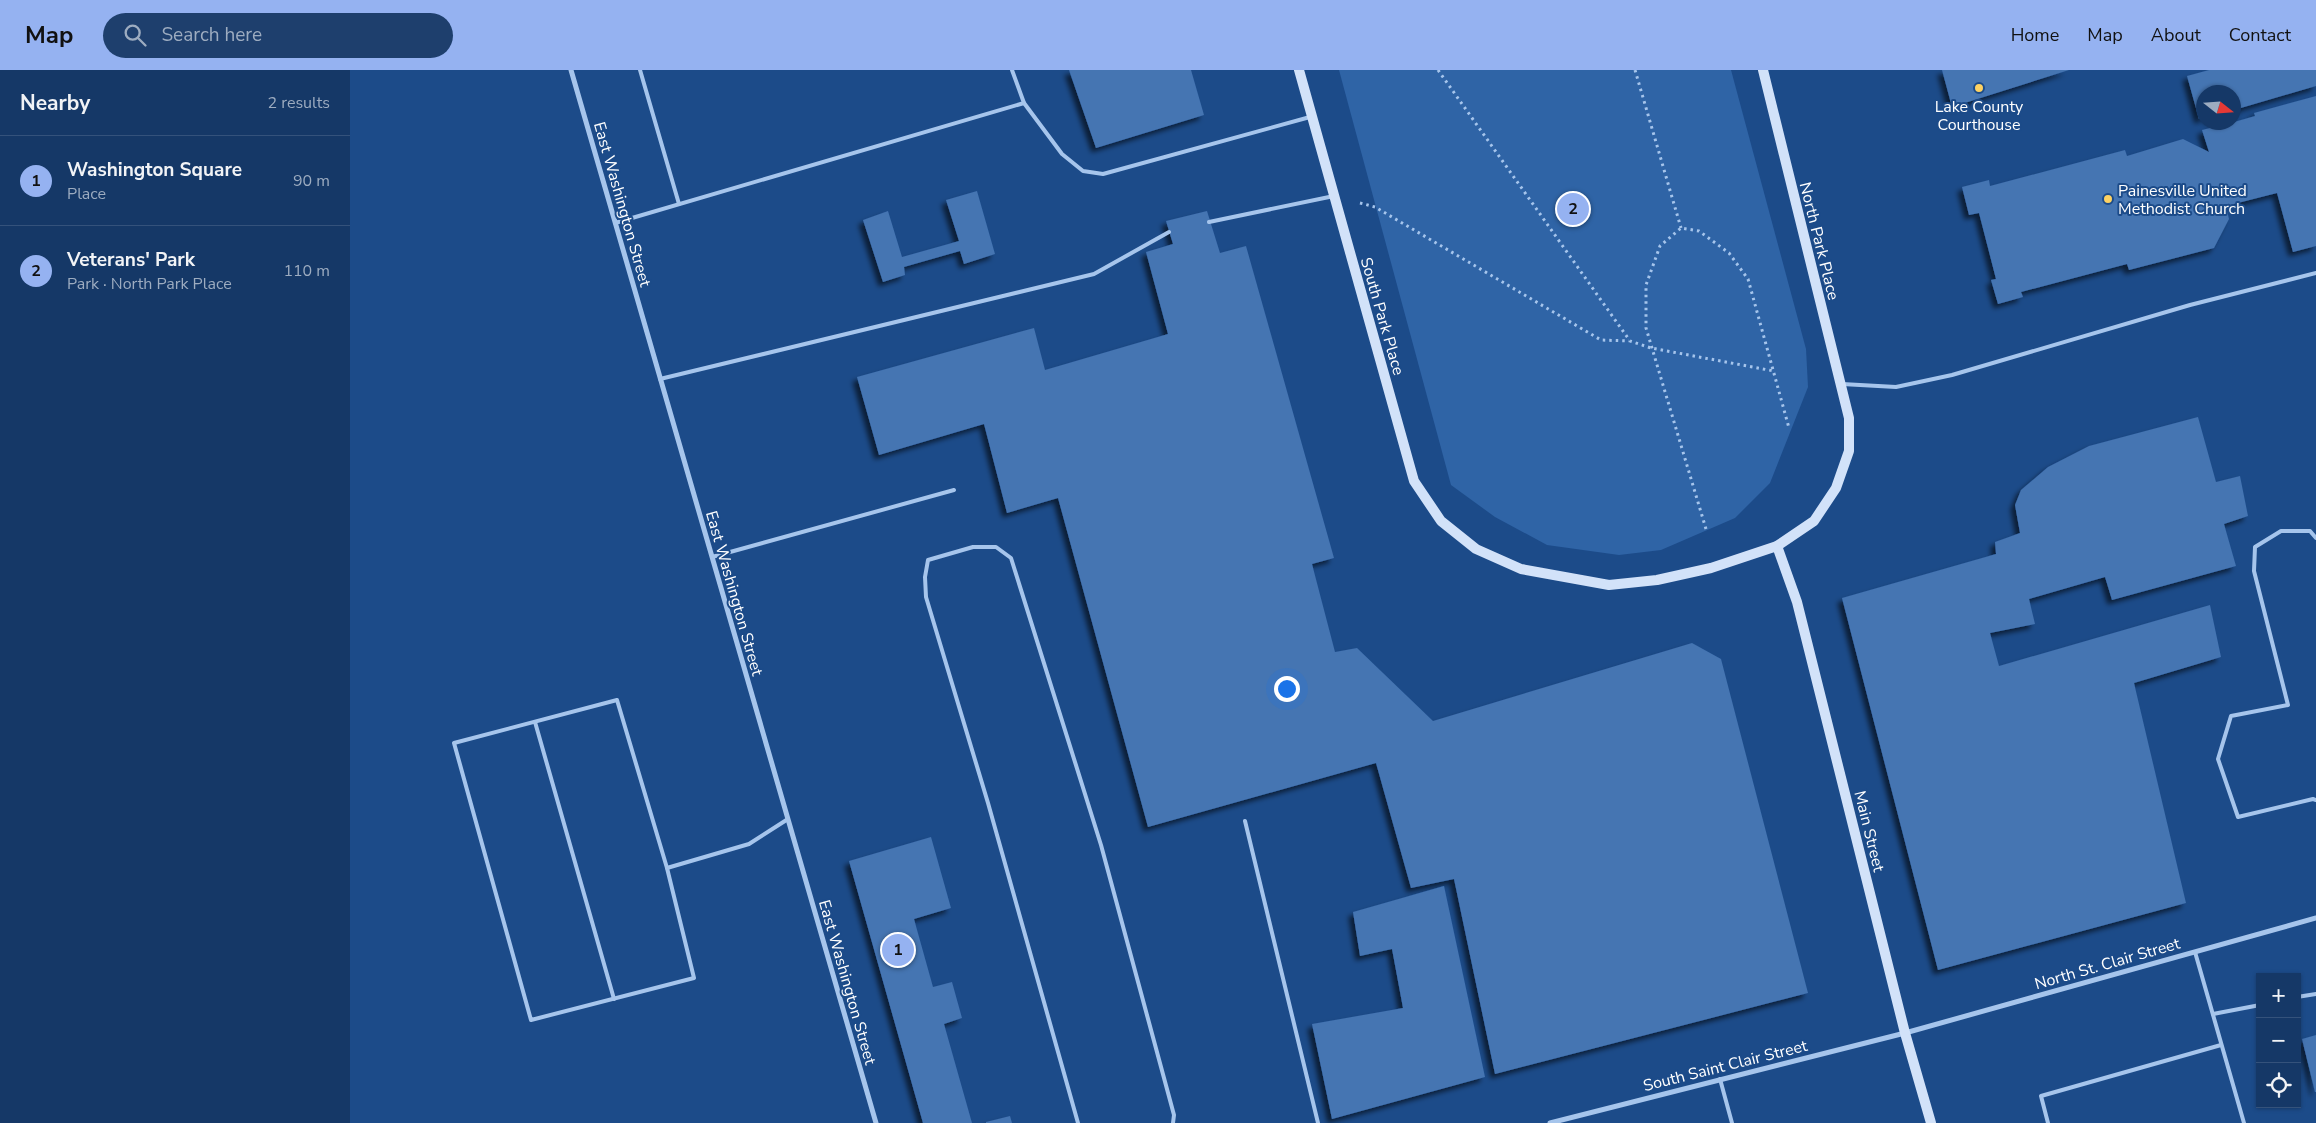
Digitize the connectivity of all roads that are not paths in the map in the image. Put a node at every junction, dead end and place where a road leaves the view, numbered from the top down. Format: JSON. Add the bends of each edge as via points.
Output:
{"nodes":[{"id":1,"x":571,"y":70,"type":"edge"},
{"id":2,"x":640,"y":70,"type":"edge"},
{"id":3,"x":1012,"y":70,"type":"edge"},
{"id":4,"x":1299,"y":70,"type":"edge"},
{"id":5,"x":1763,"y":70,"type":"edge"},
{"id":6,"x":1024,"y":103,"type":"junction"},
{"id":7,"x":1312,"y":116,"type":"junction"},
{"id":8,"x":1334,"y":196,"type":"junction"},
{"id":9,"x":679,"y":204,"type":"junction"},
{"id":10,"x":1209,"y":222,"type":"dead end"},
{"id":11,"x":615,"y":223,"type":"junction"},
{"id":12,"x":1169,"y":232,"type":"dead end"},
{"id":13,"x":2316,"y":273,"type":"edge"},
{"id":14,"x":660,"y":379,"type":"junction"},
{"id":15,"x":1840,"y":384,"type":"junction"},
{"id":16,"x":954,"y":490,"type":"dead end"},
{"id":17,"x":2316,"y":538,"type":"edge"},
{"id":18,"x":1778,"y":546,"type":"junction"},
{"id":19,"x":712,"y":557,"type":"junction"},
{"id":20,"x":535,"y":722,"type":"junction"},
{"id":21,"x":2316,"y":800,"type":"edge"},
{"id":22,"x":788,"y":819,"type":"junction"},
{"id":23,"x":1245,"y":821,"type":"dead end"},
{"id":24,"x":667,"y":868,"type":"junction"},
{"id":25,"x":2316,"y":918,"type":"edge"},
{"id":26,"x":2195,"y":952,"type":"junction"},
{"id":27,"x":2316,"y":994,"type":"edge"},
{"id":28,"x":2301,"y":996,"type":"edge"},
{"id":29,"x":614,"y":999,"type":"junction"},
{"id":30,"x":2256,"y":1006,"type":"edge"},
{"id":31,"x":2213,"y":1014,"type":"junction"},
{"id":32,"x":1905,"y":1033,"type":"junction"},
{"id":33,"x":2221,"y":1045,"type":"junction"},
{"id":34,"x":1720,"y":1079,"type":"junction"},
{"id":35,"x":876,"y":1123,"type":"edge"},
{"id":36,"x":1078,"y":1123,"type":"edge"},
{"id":37,"x":1173,"y":1123,"type":"edge"},
{"id":38,"x":1318,"y":1123,"type":"edge"},
{"id":39,"x":1550,"y":1123,"type":"edge"},
{"id":40,"x":1732,"y":1123,"type":"edge"},
{"id":41,"x":1931,"y":1123,"type":"edge"},
{"id":42,"x":2048,"y":1123,"type":"edge"},
{"id":43,"x":2244,"y":1123,"type":"edge"}],
"edges":[{"from":1,"to":11,"type":"street","name":"East Washington Street"},
{"from":2,"to":9,"type":"lane"},
{"from":3,"to":6,"type":"lane"},
{"from":4,"to":7,"type":"street","name":"South Park Place"},
{"from":5,"to":15,"type":"street","name":"North Park Place"},
{"from":6,"to":7,"type":"lane","via":[[1062,154],[1083,171],[1103,174]]},
{"from":6,"to":9,"type":"lane"},
{"from":7,"to":8,"type":"street","name":"South Park Place"},
{"from":8,"to":10,"type":"lane"},
{"from":8,"to":18,"type":"street","name":"South Park Place","via":[[1414,481],[1441,521],[1476,549],[1521,569],[1609,586],[1711,568]]},
{"from":9,"to":11,"type":"lane"},
{"from":11,"to":14,"type":"street","name":"East Washington Street"},
{"from":12,"to":14,"type":"lane","via":[[1094,274]]},
{"from":13,"to":15,"type":"lane","via":[[2190,305],[1952,375],[1896,387]]},
{"from":14,"to":19,"type":"street","name":"East Washington Street"},
{"from":15,"to":18,"type":"street","name":"North Park Place","via":[[1849,418],[1849,451],[1836,488],[1814,521]]},
{"from":16,"to":19,"type":"lane"},
{"from":17,"to":21,"type":"lane","via":[[2310,531],[2281,531],[2254,547],[2254,571],[2288,704],[2231,716],[2218,759],[2238,817]]},
{"from":18,"to":32,"type":"street","name":"Main Street","via":[[1797,602]]},
{"from":19,"to":22,"type":"street","name":"East Washington Street"},
{"from":20,"to":24,"type":"lane","via":[[617,700]]},
{"from":20,"to":29,"type":"lane"},
{"from":20,"to":29,"type":"lane","via":[[454,743],[531,1020]]},
{"from":22,"to":24,"type":"lane","via":[[749,844]]},
{"from":22,"to":35,"type":"street","name":"East Washington Street"},
{"from":23,"to":38,"type":"lane"},
{"from":24,"to":29,"type":"lane","via":[[694,978]]},
{"from":25,"to":26,"type":"street","name":"North St. Clair Street"},
{"from":26,"to":31,"type":"lane"},
{"from":26,"to":32,"type":"street","name":"North St. Clair Street"},
{"from":27,"to":28,"type":"lane"},
{"from":30,"to":31,"type":"lane"},
{"from":31,"to":33,"type":"lane"},
{"from":32,"to":34,"type":"street","name":"South Saint Clair Street"},
{"from":32,"to":41,"type":"street","name":"Main Street"},
{"from":33,"to":42,"type":"lane","via":[[2041,1096]]},
{"from":33,"to":43,"type":"lane"},
{"from":34,"to":39,"type":"street","name":"South Saint Clair Street"},
{"from":34,"to":40,"type":"lane"},
{"from":36,"to":37,"type":"lane","via":[[926,597],[928,560],[973,546],[996,547],[1011,558],[1101,845],[1174,1115]]}]}
